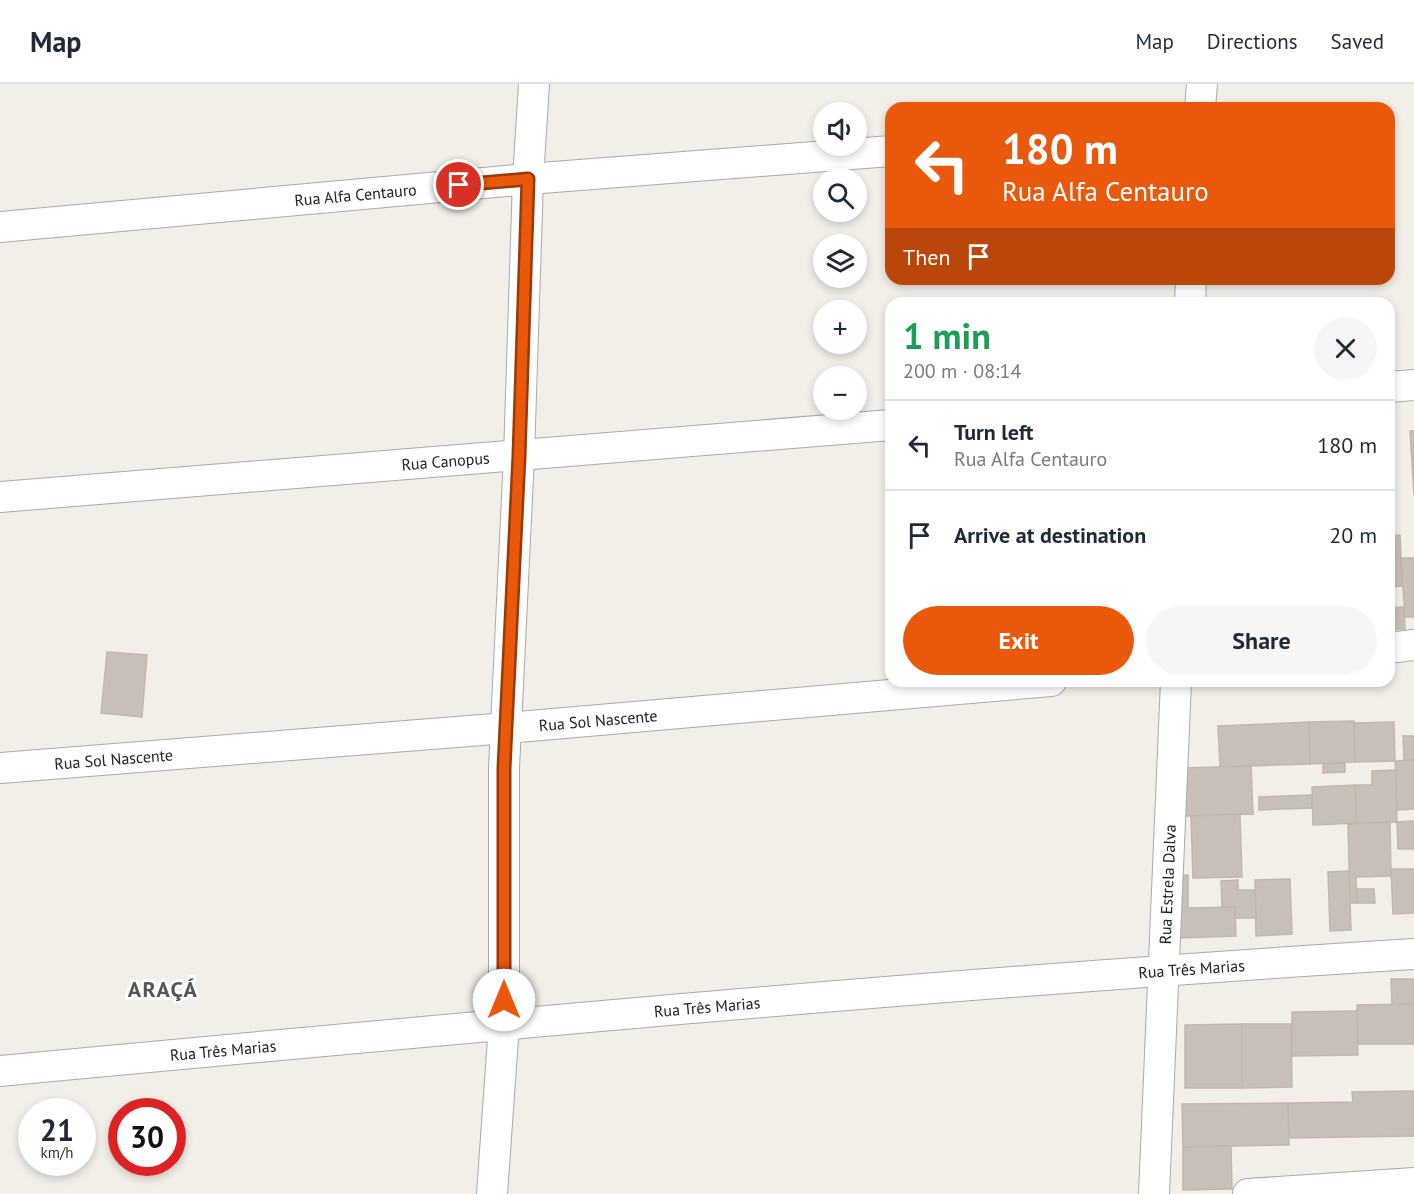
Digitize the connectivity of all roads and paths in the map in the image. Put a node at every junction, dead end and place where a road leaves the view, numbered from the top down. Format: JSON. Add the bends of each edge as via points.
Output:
{"nodes":[{"id":1,"x":534,"y":84,"type":"edge"},
{"id":2,"x":1202,"y":84,"type":"edge"},
{"id":3,"x":1200,"y":102,"type":"edge"},
{"id":4,"x":885,"y":151,"type":"edge"},
{"id":5,"x":528,"y":179,"type":"junction"},
{"id":6,"x":0,"y":227,"type":"edge"},
{"id":7,"x":1414,"y":385,"type":"edge"},
{"id":8,"x":1395,"y":387,"type":"edge"},
{"id":9,"x":885,"y":426,"type":"edge"},
{"id":10,"x":519,"y":456,"type":"junction"},
{"id":11,"x":0,"y":497,"type":"edge"},
{"id":12,"x":1414,"y":645,"type":"edge"},
{"id":13,"x":1395,"y":647,"type":"edge"},
{"id":14,"x":982,"y":687,"type":"edge"},
{"id":15,"x":1176,"y":687,"type":"edge"},
{"id":16,"x":507,"y":728,"type":"junction"},
{"id":17,"x":0,"y":768,"type":"edge"},
{"id":18,"x":1414,"y":954,"type":"edge"},
{"id":19,"x":1163,"y":969,"type":"junction"},
{"id":20,"x":504,"y":1024,"type":"junction"},
{"id":21,"x":0,"y":1071,"type":"edge"},
{"id":22,"x":1414,"y":1183,"type":"edge"},
{"id":23,"x":492,"y":1194,"type":"edge"},
{"id":24,"x":1154,"y":1194,"type":"edge"},
{"id":25,"x":1248,"y":1194,"type":"edge"}],
"edges":[{"from":1,"to":5,"type":"street"},
{"from":2,"to":3,"type":"street"},
{"from":4,"to":5,"type":"street","name":"Rua Alfa Centauro"},
{"from":5,"to":6,"type":"street","name":"Rua Alfa Centauro"},
{"from":5,"to":10,"type":"street"},
{"from":7,"to":8,"type":"street"},
{"from":9,"to":10,"type":"street","name":"Rua Canopus"},
{"from":10,"to":11,"type":"street","name":"Rua Canopus"},
{"from":10,"to":16,"type":"street"},
{"from":12,"to":13,"type":"street"},
{"from":14,"to":16,"type":"street","name":"Rua Sol Nascente"},
{"from":15,"to":19,"type":"street","name":"Rua Estrela Dalva"},
{"from":16,"to":17,"type":"street","name":"Rua Sol Nascente"},
{"from":16,"to":20,"type":"street"},
{"from":18,"to":19,"type":"street","name":"Rua Três Marias"},
{"from":19,"to":20,"type":"street","name":"Rua Três Marias"},
{"from":19,"to":24,"type":"street","name":"Rua Estrela Dalva"},
{"from":20,"to":21,"type":"street","name":"Rua Três Marias"},
{"from":20,"to":23,"type":"street"},
{"from":22,"to":25,"type":"street"}]}
